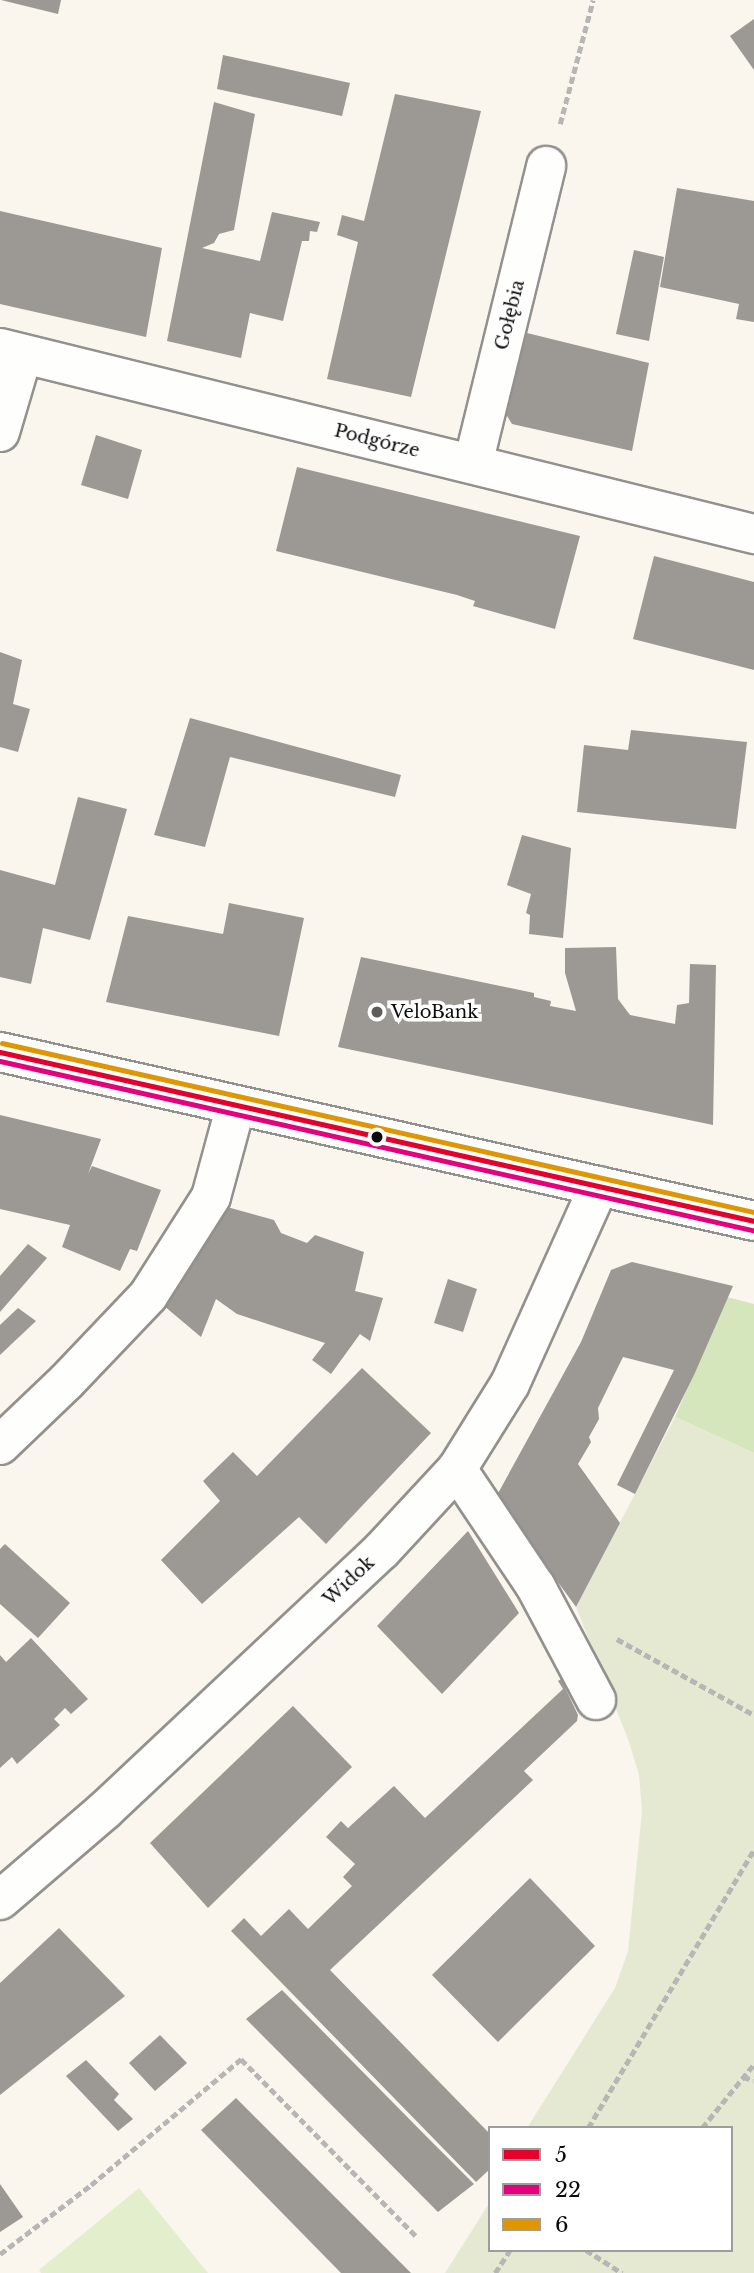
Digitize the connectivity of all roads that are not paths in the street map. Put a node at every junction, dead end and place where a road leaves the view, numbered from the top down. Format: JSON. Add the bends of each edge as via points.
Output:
{"nodes":[{"id":1,"x":546,"y":166,"type":"road end"},
{"id":2,"x":11,"y":351,"type":"edge"},
{"id":3,"x":0,"y":432,"type":"edge"},
{"id":4,"x":473,"y":464,"type":"junction"},
{"id":5,"x":754,"y":534,"type":"edge"},
{"id":6,"x":0,"y":1052,"type":"edge"},
{"id":7,"x":236,"y":1105,"type":"junction"},
{"id":8,"x":599,"y":1186,"type":"junction"},
{"id":9,"x":754,"y":1221,"type":"edge"},
{"id":10,"x":0,"y":1445,"type":"edge"},
{"id":11,"x":457,"y":1469,"type":"junction"},
{"id":12,"x":596,"y":1700,"type":"dead end"},
{"id":13,"x":0,"y":1900,"type":"edge"}],
"edges":[{"from":1,"to":4,"type":"street","name":"Gołębia"},
{"from":2,"to":3,"type":"street"},
{"from":2,"to":4,"type":"street","name":"Podgórze"},
{"from":4,"to":5,"type":"street","name":"Podgórze"},
{"from":6,"to":7,"type":"street"},
{"from":7,"to":8,"type":"street"},
{"from":7,"to":10,"type":"street","via":[[211,1197],[148,1296]]},
{"from":8,"to":9,"type":"street"},
{"from":8,"to":11,"type":"street","name":"Widok","via":[[510,1384]]},
{"from":11,"to":12,"type":"street","via":[[536,1587]]},
{"from":11,"to":13,"type":"street","name":"Widok","via":[[371,1561],[106,1810]]}]}
